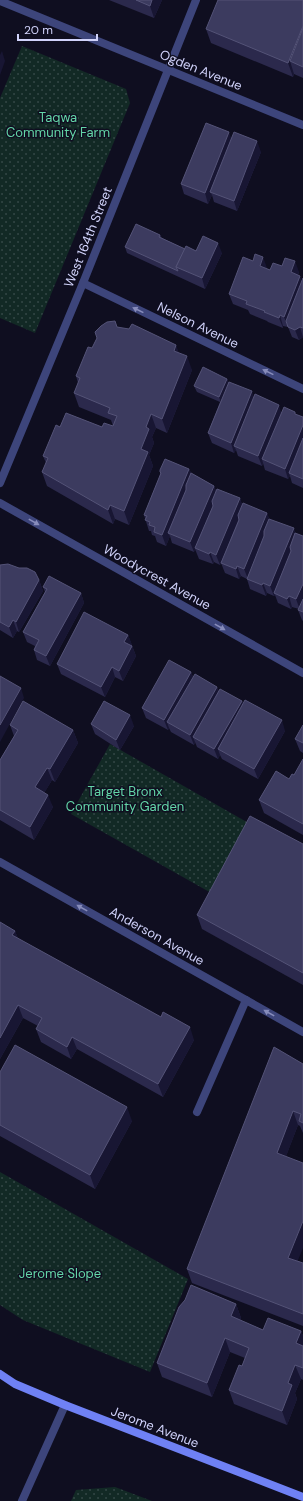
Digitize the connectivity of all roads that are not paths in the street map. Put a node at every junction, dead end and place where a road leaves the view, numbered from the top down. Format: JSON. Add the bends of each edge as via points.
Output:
{"nodes":[{"id":1,"x":196,"y":0,"type":"edge"},
{"id":2,"x":0,"y":1,"type":"edge"},
{"id":3,"x":167,"y":70,"type":"junction"},
{"id":4,"x":303,"y":125,"type":"edge"},
{"id":5,"x":83,"y":283,"type":"junction"},
{"id":6,"x":303,"y":389,"type":"edge"},
{"id":7,"x":0,"y":482,"type":"edge"},
{"id":8,"x":0,"y":503,"type":"edge"},
{"id":9,"x":303,"y":673,"type":"edge"},
{"id":10,"x":0,"y":862,"type":"edge"},
{"id":11,"x":246,"y":1000,"type":"junction"},
{"id":12,"x":303,"y":1032,"type":"edge"},
{"id":13,"x":196,"y":1112,"type":"dead end"},
{"id":14,"x":0,"y":1374,"type":"edge"},
{"id":15,"x":65,"y":1405,"type":"junction"},
{"id":16,"x":303,"y":1497,"type":"edge"},
{"id":17,"x":22,"y":1501,"type":"edge"}],
"edges":[{"from":1,"to":3,"type":"street","name":"West 164th Street"},
{"from":2,"to":3,"type":"street","name":"Ogden Avenue"},
{"from":3,"to":4,"type":"street","name":"Ogden Avenue"},
{"from":3,"to":5,"type":"street","name":"West 164th Street"},
{"from":6,"to":5,"type":"street","name":"Nelson Avenue","one_way":true},
{"from":5,"to":7,"type":"street","name":"West 164th Street"},
{"from":8,"to":9,"type":"street","name":"Woodycrest Avenue","one_way":true},
{"from":11,"to":10,"type":"street","name":"Anderson Avenue","one_way":true},
{"from":12,"to":11,"type":"street","name":"Anderson Avenue","one_way":true},
{"from":11,"to":13,"type":"street"},
{"from":14,"to":15,"type":"main road","name":"Jerome Avenue","via":[[15,1384]]},
{"from":15,"to":16,"type":"main road","name":"Jerome Avenue"},
{"from":15,"to":17,"type":"street"}]}
